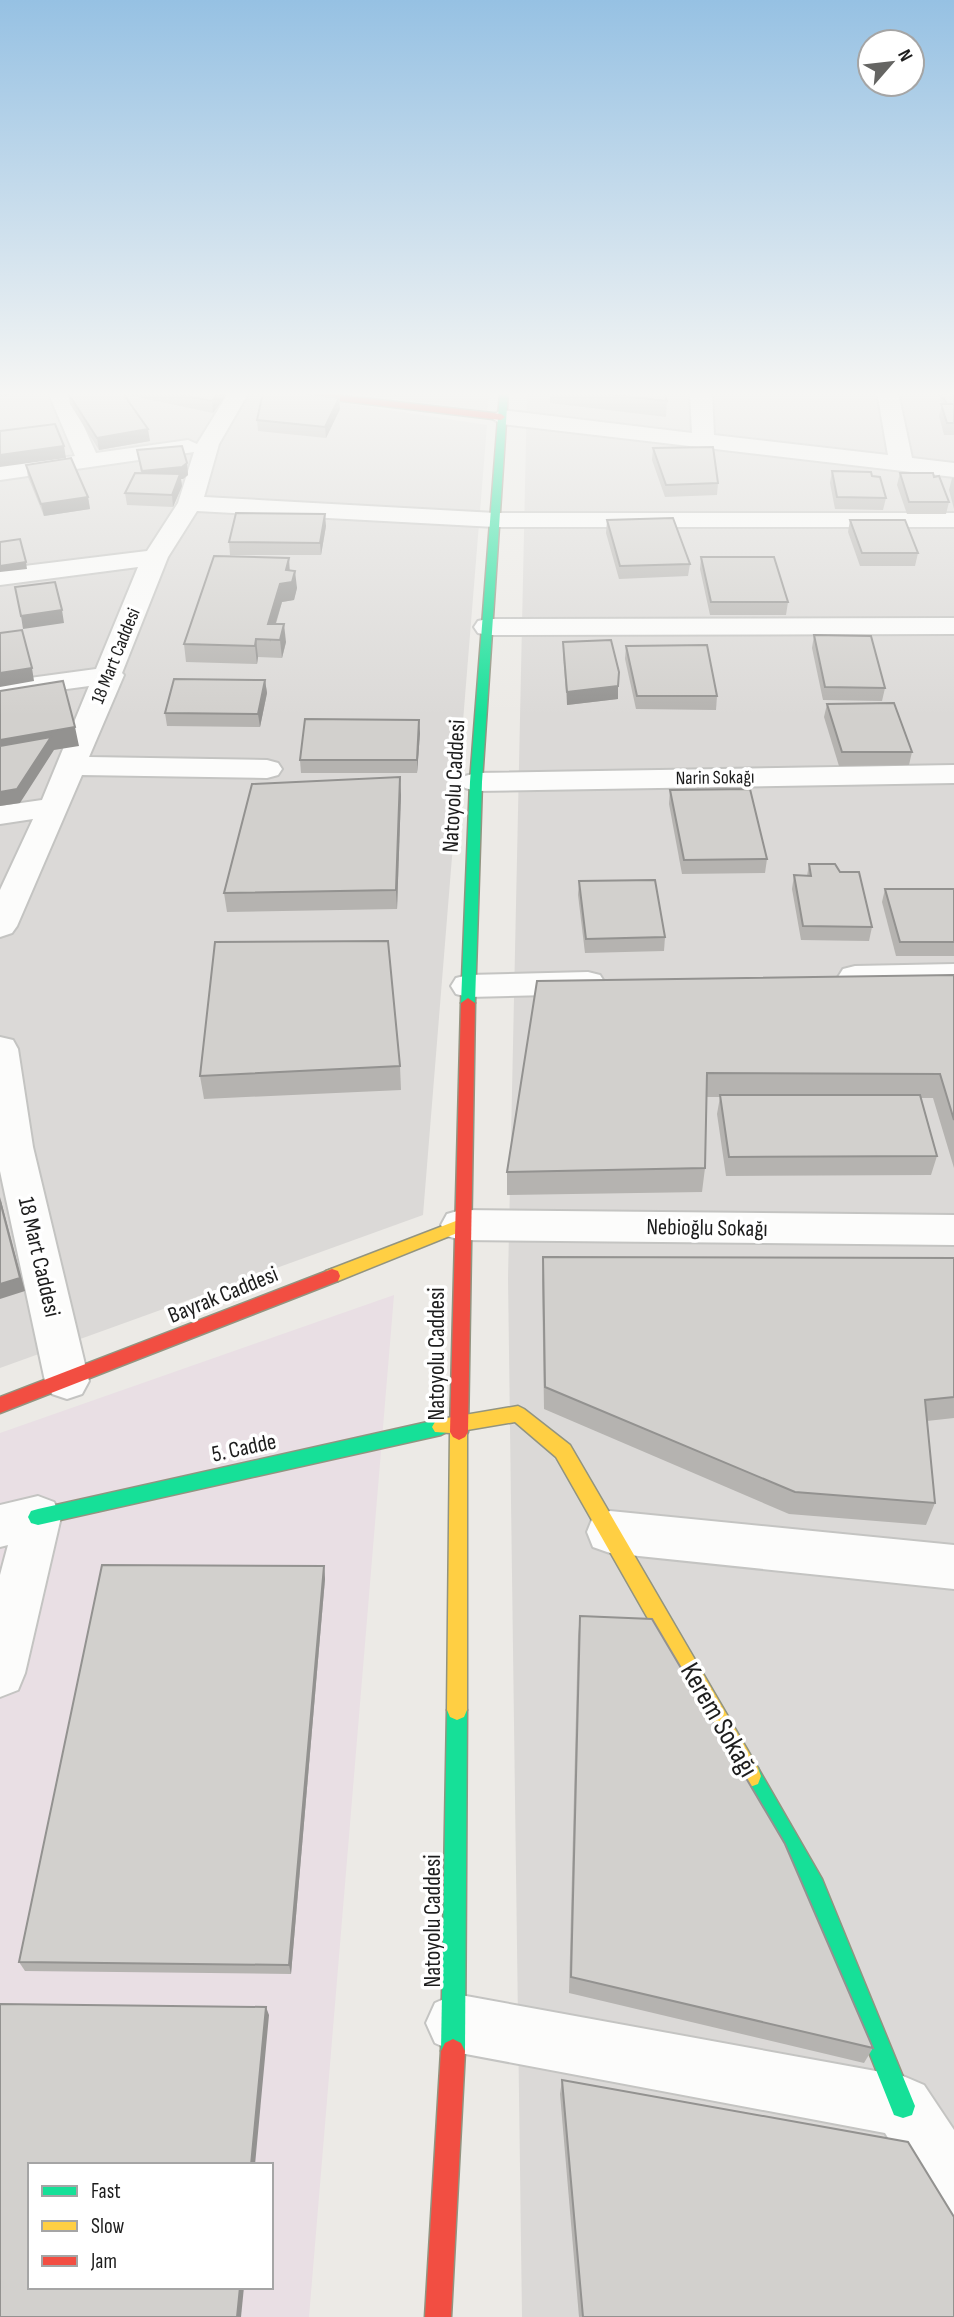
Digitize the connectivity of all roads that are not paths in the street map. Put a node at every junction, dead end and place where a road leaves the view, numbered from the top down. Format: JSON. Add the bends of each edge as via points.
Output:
{"nodes":[{"id":1,"x":191,"y":500,"type":"edge"},
{"id":2,"x":496,"y":500,"type":"edge"},
{"id":3,"x":190,"y":503,"type":"junction"},
{"id":4,"x":495,"y":520,"type":"junction"},
{"id":5,"x":954,"y":520,"type":"edge"},
{"id":6,"x":155,"y":557,"type":"junction"},
{"id":7,"x":0,"y":577,"type":"edge"},
{"id":8,"x":954,"y":626,"type":"edge"},
{"id":9,"x":486,"y":627,"type":"junction"},
{"id":10,"x":110,"y":675,"type":"junction"},
{"id":11,"x":0,"y":690,"type":"edge"},
{"id":12,"x":71,"y":766,"type":"junction"},
{"id":13,"x":267,"y":768,"type":"dead end"},
{"id":14,"x":954,"y":774,"type":"edge"},
{"id":15,"x":476,"y":782,"type":"junction"},
{"id":16,"x":54,"y":807,"type":"junction"},
{"id":17,"x":0,"y":815,"type":"edge"},
{"id":18,"x":0,"y":926,"type":"edge"},
{"id":19,"x":954,"y":975,"type":"edge"},
{"id":20,"x":829,"y":978,"type":"edge"},
{"id":21,"x":621,"y":982,"type":"edge"},
{"id":22,"x":468,"y":986,"type":"junction"},
{"id":23,"x":0,"y":1049,"type":"edge"},
{"id":24,"x":7,"y":1149,"type":"edge"},
{"id":25,"x":461,"y":1225,"type":"junction"},
{"id":26,"x":954,"y":1230,"type":"edge"},
{"id":27,"x":67,"y":1381,"type":"junction"},
{"id":28,"x":0,"y":1405,"type":"edge"},
{"id":29,"x":460,"y":1423,"type":"junction"},
{"id":30,"x":19,"y":1521,"type":"edge"},
{"id":31,"x":610,"y":1532,"type":"junction"},
{"id":32,"x":954,"y":1567,"type":"edge"},
{"id":33,"x":0,"y":1673,"type":"edge"},
{"id":34,"x":455,"y":2023,"type":"junction"},
{"id":35,"x":902,"y":2106,"type":"junction"},
{"id":36,"x":954,"y":2185,"type":"edge"},
{"id":37,"x":438,"y":2317,"type":"edge"}],
"edges":[{"from":1,"to":3,"type":"street","name":"18 Mart Caddesi"},
{"from":2,"to":4,"type":"main road","name":"Natoyolu Caddesi"},
{"from":3,"to":4,"type":"street"},
{"from":3,"to":6,"type":"street","name":"18 Mart Caddesi"},
{"from":4,"to":5,"type":"street"},
{"from":4,"to":9,"type":"main road","name":"Natoyolu Caddesi"},
{"from":6,"to":7,"type":"street"},
{"from":6,"to":10,"type":"street","name":"18 Mart Caddesi"},
{"from":8,"to":9,"type":"street"},
{"from":9,"to":15,"type":"main road","name":"Natoyolu Caddesi"},
{"from":10,"to":11,"type":"street"},
{"from":10,"to":12,"type":"street","name":"18 Mart Caddesi"},
{"from":12,"to":13,"type":"street"},
{"from":12,"to":16,"type":"street","name":"18 Mart Caddesi"},
{"from":14,"to":15,"type":"street","name":"Narin Sokağı"},
{"from":15,"to":22,"type":"main road","name":"Natoyolu Caddesi"},
{"from":16,"to":17,"type":"street"},
{"from":16,"to":18,"type":"street","name":"18 Mart Caddesi"},
{"from":19,"to":20,"type":"street"},
{"from":21,"to":22,"type":"street"},
{"from":22,"to":25,"type":"main road","name":"Natoyolu Caddesi"},
{"from":23,"to":24,"type":"street","name":"18 Mart Caddesi"},
{"from":24,"to":27,"type":"street","name":"18 Mart Caddesi"},
{"from":25,"to":26,"type":"street","name":"Nebioğlu Sokağı"},
{"from":25,"to":27,"type":"main road","name":"Bayrak Caddesi"},
{"from":25,"to":29,"type":"main road","name":"Natoyolu Caddesi"},
{"from":27,"to":28,"type":"main road","name":"Bayrak Caddesi"},
{"from":29,"to":30,"type":"main road","name":"5. Cadde"},
{"from":29,"to":31,"type":"main road","name":"Kerem Sokağı","via":[[518,1414],[563,1451]]},
{"from":29,"to":34,"type":"main road","name":"Natoyolu Caddesi"},
{"from":30,"to":33,"type":"street"},
{"from":31,"to":32,"type":"street"},
{"from":31,"to":35,"type":"main road","name":"Kerem Sokağı","via":[[814,1887]]},
{"from":34,"to":35,"type":"street"},
{"from":34,"to":37,"type":"main road","name":"Natoyolu Caddesi"},
{"from":35,"to":36,"type":"street","name":"Kerem Sokağı"}]}
